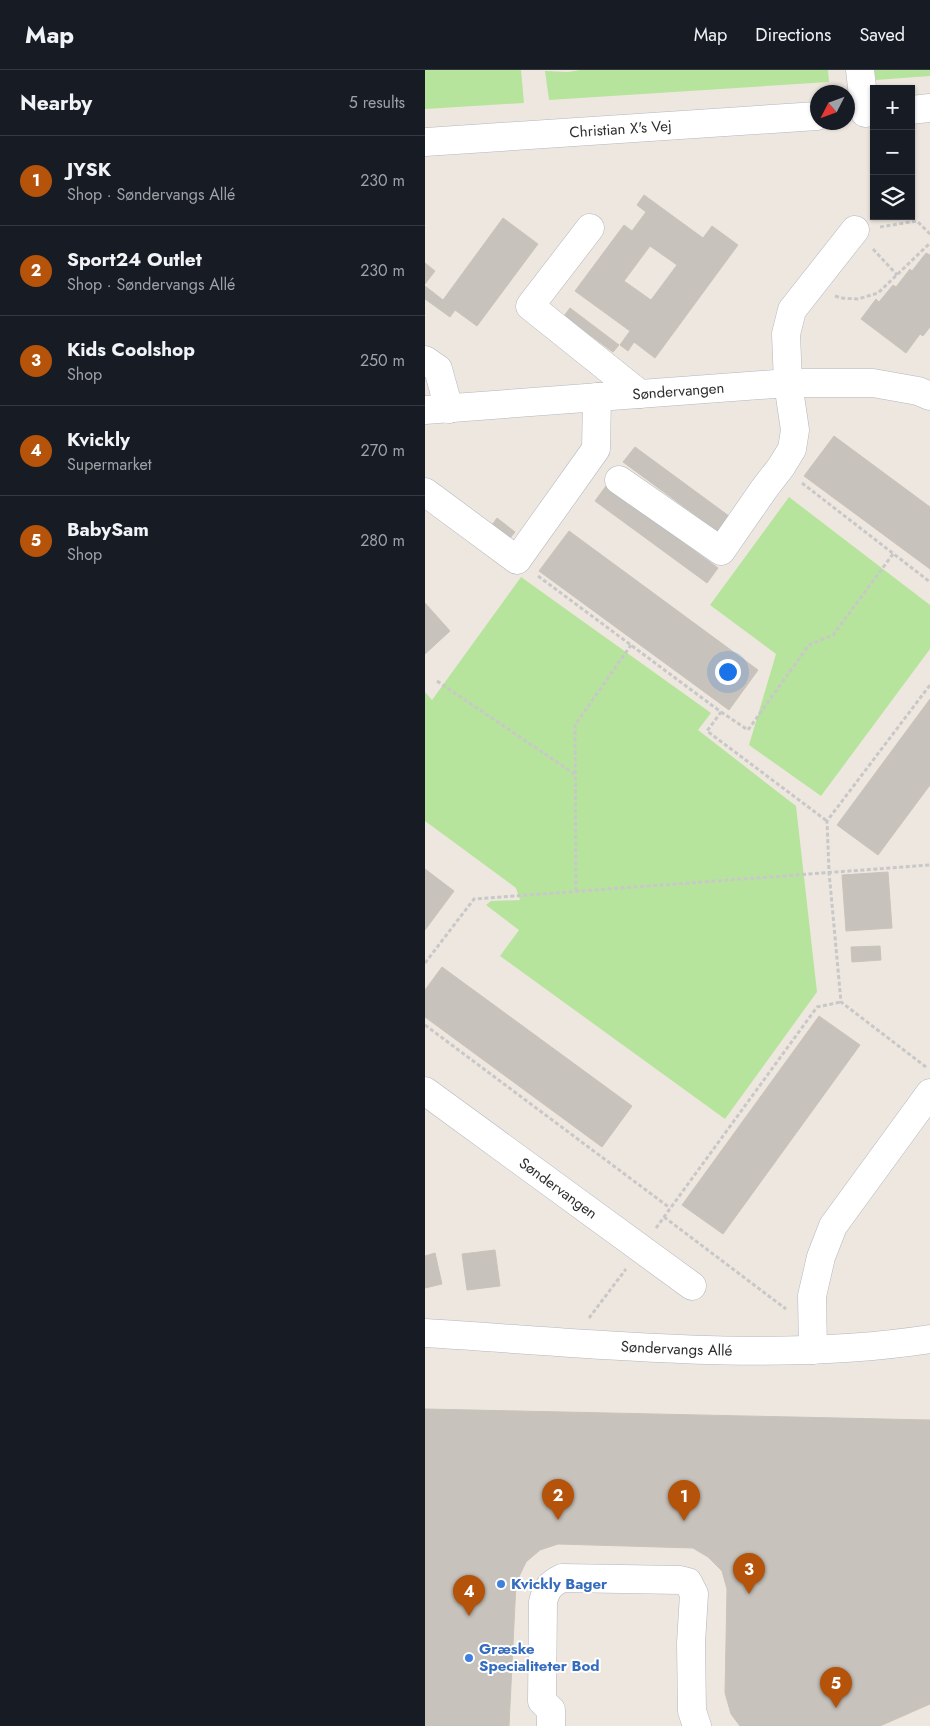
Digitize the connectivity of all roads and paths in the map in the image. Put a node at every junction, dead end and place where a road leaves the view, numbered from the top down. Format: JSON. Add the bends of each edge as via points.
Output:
{"nodes":[{"id":1,"x":860,"y":70,"type":"edge"},
{"id":2,"x":930,"y":108,"type":"edge"},
{"id":3,"x":915,"y":110,"type":"edge"},
{"id":4,"x":862,"y":113,"type":"edge"},
{"id":5,"x":810,"y":116,"type":"edge"},
{"id":6,"x":425,"y":142,"type":"edge"},
{"id":7,"x":590,"y":228,"type":"dead end"},
{"id":8,"x":855,"y":230,"type":"junction"},
{"id":9,"x":930,"y":234,"type":"edge"},
{"id":10,"x":930,"y":243,"type":"edge"},
{"id":11,"x":897,"y":275,"type":"junction"},
{"id":12,"x":813,"y":284,"type":"junction"},
{"id":13,"x":425,"y":360,"type":"edge"},
{"id":14,"x":788,"y":382,"type":"junction"},
{"id":15,"x":639,"y":394,"type":"junction"},
{"id":16,"x":930,"y":396,"type":"edge"},
{"id":17,"x":597,"y":397,"type":"junction"},
{"id":18,"x":437,"y":410,"type":"edge"},
{"id":19,"x":781,"y":467,"type":"junction"},
{"id":20,"x":619,"y":480,"type":"dead end"},
{"id":21,"x":425,"y":492,"type":"edge"},
{"id":22,"x":893,"y":554,"type":"junction"},
{"id":23,"x":517,"y":560,"type":"junction"},
{"id":24,"x":930,"y":582,"type":"edge"},
{"id":25,"x":631,"y":645,"type":"junction"},
{"id":26,"x":437,"y":681,"type":"dead end"},
{"id":27,"x":930,"y":685,"type":"edge"},
{"id":28,"x":721,"y":712,"type":"junction"},
{"id":29,"x":576,"y":775,"type":"junction"},
{"id":30,"x":827,"y":821,"type":"junction"},
{"id":31,"x":930,"y":864,"type":"edge"},
{"id":32,"x":829,"y":872,"type":"junction"},
{"id":33,"x":576,"y":891,"type":"junction"},
{"id":34,"x":425,"y":963,"type":"edge"},
{"id":35,"x":841,"y":1002,"type":"junction"},
{"id":36,"x":425,"y":1025,"type":"edge"},
{"id":37,"x":930,"y":1071,"type":"edge"},
{"id":38,"x":425,"y":1091,"type":"edge"},
{"id":39,"x":930,"y":1092,"type":"edge"},
{"id":40,"x":670,"y":1208,"type":"junction"},
{"id":41,"x":664,"y":1217,"type":"junction"},
{"id":42,"x":641,"y":1249,"type":"junction"},
{"id":43,"x":692,"y":1286,"type":"dead end"},
{"id":44,"x":425,"y":1332,"type":"edge"},
{"id":45,"x":813,"y":1339,"type":"junction"},
{"id":46,"x":930,"y":1339,"type":"edge"},
{"id":47,"x":570,"y":1342,"type":"junction"},
{"id":48,"x":551,"y":1726,"type":"edge"},
{"id":49,"x":697,"y":1726,"type":"edge"}],
"edges":[{"from":1,"to":4,"type":"street"},
{"from":2,"to":3,"type":"street"},
{"from":5,"to":6,"type":"street","name":"Christian X's Vej"},
{"from":7,"to":15,"type":"street","via":[[530,306]]},
{"from":8,"to":9,"type":"path","via":[[917,221]]},
{"from":8,"to":11,"type":"path"},
{"from":8,"to":12,"type":"street"},
{"from":10,"to":11,"type":"path"},
{"from":11,"to":12,"type":"path","via":[[877,293],[858,299],[841,298]]},
{"from":12,"to":14,"type":"street","via":[[792,310],[786,334]]},
{"from":13,"to":18,"type":"street","via":[[439,369]]},
{"from":14,"to":15,"type":"street","name":"Søndervangen"},
{"from":14,"to":16,"type":"street","name":"Søndervangen","via":[[873,383]]},
{"from":14,"to":19,"type":"street","via":[[795,430],[792,449]]},
{"from":15,"to":17,"type":"street","name":"Søndervangen"},
{"from":17,"to":18,"type":"street","name":"Søndervangen"},
{"from":17,"to":23,"type":"street","via":[[596,449]]},
{"from":19,"to":20,"type":"street","via":[[721,551]]},
{"from":19,"to":22,"type":"path"},
{"from":21,"to":23,"type":"street"},
{"from":22,"to":24,"type":"path"},
{"from":22,"to":28,"type":"path","via":[[833,635],[809,645],[747,730]]},
{"from":23,"to":25,"type":"path"},
{"from":25,"to":28,"type":"path"},
{"from":25,"to":29,"type":"path","via":[[575,725]]},
{"from":26,"to":29,"type":"path"},
{"from":27,"to":30,"type":"path"},
{"from":28,"to":30,"type":"path","via":[[707,731]]},
{"from":29,"to":33,"type":"path"},
{"from":30,"to":32,"type":"path"},
{"from":31,"to":32,"type":"path"},
{"from":32,"to":33,"type":"path"},
{"from":32,"to":35,"type":"path"},
{"from":33,"to":34,"type":"path","via":[[474,899]]},
{"from":35,"to":37,"type":"path"},
{"from":35,"to":40,"type":"path","via":[[817,1007]]},
{"from":36,"to":40,"type":"path"},
{"from":38,"to":42,"type":"street","name":"Søndervangen"},
{"from":39,"to":45,"type":"street","via":[[833,1226],[821,1256],[812,1296]]},
{"from":40,"to":41,"type":"path"},
{"from":41,"to":42,"type":"path"},
{"from":41,"to":45,"type":"path"},
{"from":42,"to":43,"type":"street","name":"Søndervangen"},
{"from":42,"to":47,"type":"path"},
{"from":44,"to":47,"type":"street","name":"Søndervangs Allé"},
{"from":45,"to":46,"type":"street","name":"Søndervangs Allé","via":[[892,1345]]},
{"from":45,"to":47,"type":"street","name":"Søndervangs Allé","via":[[698,1350]]},
{"from":48,"to":49,"type":"street","via":[[551,1710],[543,1701],[543,1602],[551,1583],[562,1578],[688,1582],[694,1594],[692,1711]]}]}
